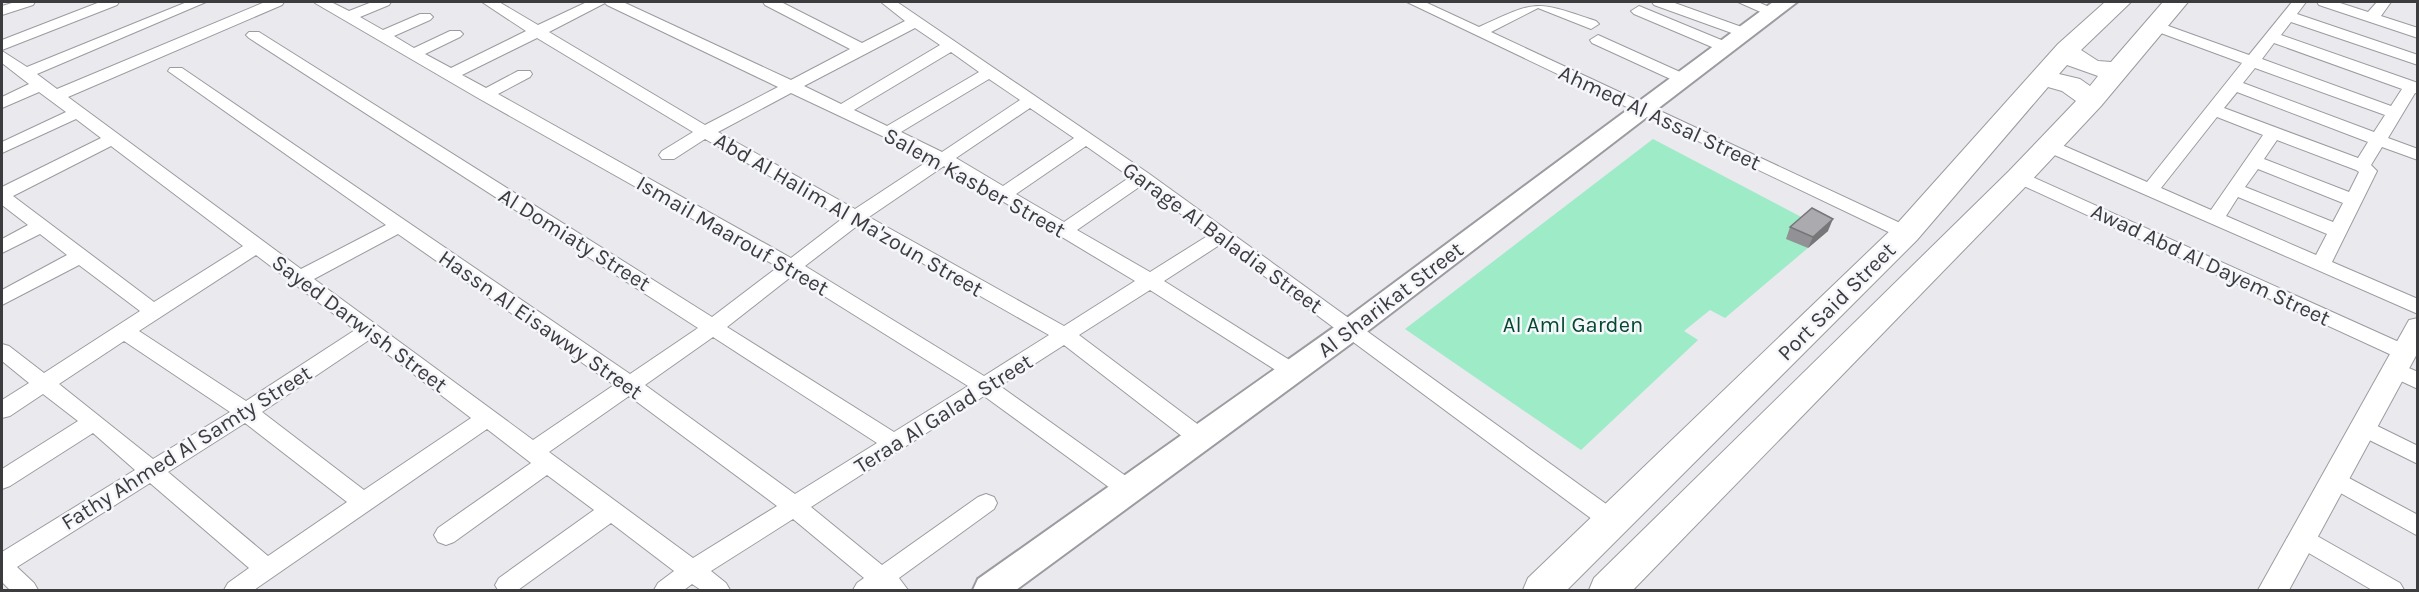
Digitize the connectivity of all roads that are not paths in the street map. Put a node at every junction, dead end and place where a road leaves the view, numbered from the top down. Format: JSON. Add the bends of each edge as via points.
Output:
{"nodes":[{"id":1,"x":28,"y":2,"type":"edge"},
{"id":2,"x":112,"y":2,"type":"edge"},
{"id":3,"x":199,"y":2,"type":"edge"},
{"id":4,"x":277,"y":2,"type":"edge"},
{"id":5,"x":384,"y":2,"type":"edge"},
{"id":6,"x":489,"y":2,"type":"edge"},
{"id":7,"x":598,"y":2,"type":"edge"},
{"id":8,"x":612,"y":2,"type":"edge"},
{"id":9,"x":774,"y":2,"type":"edge"},
{"id":10,"x":888,"y":2,"type":"edge"},
{"id":11,"x":1414,"y":2,"type":"edge"},
{"id":12,"x":1537,"y":2,"type":"edge"},
{"id":13,"x":1659,"y":2,"type":"edge"},
{"id":14,"x":1745,"y":2,"type":"edge"},
{"id":15,"x":2119,"y":2,"type":"edge"},
{"id":16,"x":2176,"y":2,"type":"edge"},
{"id":17,"x":2299,"y":2,"type":"edge"},
{"id":18,"x":2324,"y":2,"type":"edge"},
{"id":19,"x":2384,"y":2,"type":"edge"},
{"id":20,"x":1779,"y":7,"type":"edge"},
{"id":21,"x":338,"y":8,"type":"edge"},
{"id":22,"x":2,"y":11,"type":"edge"},
{"id":23,"x":1638,"y":11,"type":"dead end"},
{"id":24,"x":2288,"y":16,"type":"junction"},
{"id":25,"x":425,"y":17,"type":"dead end"},
{"id":26,"x":2372,"y":17,"type":"junction"},
{"id":27,"x":916,"y":21,"type":"junction"},
{"id":28,"x":1591,"y":24,"type":"dead end"},
{"id":29,"x":2156,"y":26,"type":"junction"},
{"id":30,"x":536,"y":31,"type":"junction"},
{"id":31,"x":1480,"y":32,"type":"junction"},
{"id":32,"x":2418,"y":33,"type":"edge"},
{"id":33,"x":455,"y":34,"type":"dead end"},
{"id":34,"x":254,"y":35,"type":"dead end"},
{"id":35,"x":382,"y":36,"type":"junction"},
{"id":36,"x":2271,"y":37,"type":"junction"},
{"id":37,"x":1598,"y":40,"type":"dead end"},
{"id":38,"x":1735,"y":40,"type":"junction"},
{"id":39,"x":952,"y":45,"type":"junction"},
{"id":40,"x":2067,"y":49,"type":"junction"},
{"id":41,"x":863,"y":50,"type":"junction"},
{"id":42,"x":413,"y":54,"type":"junction"},
{"id":43,"x":3,"y":56,"type":"edge"},
{"id":44,"x":2418,"y":60,"type":"edge"},
{"id":45,"x":2252,"y":61,"type":"junction"},
{"id":46,"x":2118,"y":69,"type":"junction"},
{"id":47,"x":176,"y":71,"type":"dead end"},
{"id":48,"x":990,"y":72,"type":"junction"},
{"id":49,"x":524,"y":74,"type":"dead end"},
{"id":50,"x":449,"y":75,"type":"junction"},
{"id":51,"x":2041,"y":78,"type":"junction"},
{"id":52,"x":1683,"y":79,"type":"junction"},
{"id":53,"x":41,"y":84,"type":"junction"},
{"id":54,"x":2234,"y":85,"type":"junction"},
{"id":55,"x":794,"y":87,"type":"junction"},
{"id":56,"x":2414,"y":88,"type":"edge"},
{"id":57,"x":484,"y":95,"type":"junction"},
{"id":58,"x":1031,"y":100,"type":"junction"},
{"id":59,"x":2092,"y":100,"type":"junction"},
{"id":60,"x":2,"y":103,"type":"edge"},
{"id":61,"x":1643,"y":109,"type":"junction"},
{"id":62,"x":2213,"y":110,"type":"junction"},
{"id":63,"x":840,"y":111,"type":"junction"},
{"id":64,"x":78,"y":112,"type":"junction"},
{"id":65,"x":2395,"y":113,"type":"junction"},
{"id":66,"x":705,"y":132,"type":"junction"},
{"id":67,"x":887,"y":133,"type":"junction"},
{"id":68,"x":2273,"y":133,"type":"junction"},
{"id":69,"x":1086,"y":138,"type":"junction"},
{"id":70,"x":112,"y":139,"type":"junction"},
{"id":71,"x":2378,"y":140,"type":"junction"},
{"id":72,"x":2049,"y":146,"type":"junction"},
{"id":73,"x":2,"y":148,"type":"edge"},
{"id":74,"x":668,"y":155,"type":"dead end"},
{"id":75,"x":2418,"y":155,"type":"edge"},
{"id":76,"x":944,"y":159,"type":"junction"},
{"id":77,"x":2254,"y":161,"type":"junction"},
{"id":78,"x":2362,"y":166,"type":"junction"},
{"id":79,"x":1142,"y":177,"type":"junction"},
{"id":80,"x":2019,"y":177,"type":"junction"},
{"id":81,"x":2151,"y":189,"type":"junction"},
{"id":82,"x":2235,"y":189,"type":"junction"},
{"id":83,"x":1003,"y":194,"type":"junction"},
{"id":84,"x":2,"y":195,"type":"edge"},
{"id":85,"x":2354,"y":200,"type":"junction"},
{"id":86,"x":855,"y":218,"type":"junction"},
{"id":87,"x":2215,"y":218,"type":"junction"},
{"id":88,"x":40,"y":226,"type":"junction"},
{"id":89,"x":399,"y":226,"type":"junction"},
{"id":90,"x":1064,"y":230,"type":"junction"},
{"id":91,"x":2338,"y":231,"type":"junction"},
{"id":92,"x":1906,"y":233,"type":"junction"},
{"id":93,"x":1221,"y":236,"type":"junction"},
{"id":94,"x":256,"y":246,"type":"junction"},
{"id":95,"x":2,"y":247,"type":"edge"},
{"id":96,"x":80,"y":256,"type":"junction"},
{"id":97,"x":2321,"y":264,"type":"junction"},
{"id":98,"x":794,"y":268,"type":"junction"},
{"id":99,"x":300,"y":279,"type":"junction"},
{"id":100,"x":1150,"y":281,"type":"junction"},
{"id":101,"x":2,"y":298,"type":"edge"},
{"id":102,"x":2418,"y":307,"type":"edge"},
{"id":103,"x":154,"y":312,"type":"junction"},
{"id":104,"x":713,"y":327,"type":"junction"},
{"id":105,"x":2418,"y":327,"type":"edge"},
{"id":106,"x":369,"y":330,"type":"junction"},
{"id":107,"x":1350,"y":330,"type":"junction"},
{"id":108,"x":124,"y":331,"type":"junction"},
{"id":109,"x":1066,"y":336,"type":"junction"},
{"id":110,"x":2,"y":351,"type":"edge"},
{"id":111,"x":2405,"y":368,"type":"edge"},
{"id":112,"x":1292,"y":371,"type":"junction"},
{"id":113,"x":44,"y":383,"type":"junction"},
{"id":114,"x":985,"y":386,"type":"junction"},
{"id":115,"x":631,"y":387,"type":"junction"},
{"id":116,"x":2,"y":410,"type":"edge"},
{"id":117,"x":246,"y":412,"type":"junction"},
{"id":118,"x":487,"y":418,"type":"junction"},
{"id":119,"x":94,"y":422,"type":"junction"},
{"id":120,"x":2363,"y":427,"type":"junction"},
{"id":121,"x":1200,"y":438,"type":"junction"},
{"id":122,"x":895,"y":444,"type":"junction"},
{"id":123,"x":2418,"y":456,"type":"edge"},
{"id":124,"x":540,"y":457,"type":"junction"},
{"id":125,"x":150,"y":470,"type":"junction"},
{"id":126,"x":2334,"y":479,"type":"junction"},
{"id":127,"x":2,"y":480,"type":"edge"},
{"id":128,"x":1129,"y":490,"type":"junction"},
{"id":129,"x":365,"y":503,"type":"junction"},
{"id":130,"x":986,"y":503,"type":"dead end"},
{"id":131,"x":795,"y":507,"type":"junction"},
{"id":132,"x":610,"y":510,"type":"junction"},
{"id":133,"x":1612,"y":521,"type":"junction"},
{"id":134,"x":2418,"y":526,"type":"edge"},
{"id":135,"x":446,"y":535,"type":"dead end"},
{"id":136,"x":2303,"y":538,"type":"junction"},
{"id":137,"x":2,"y":566,"type":"edge"},
{"id":138,"x":267,"y":569,"type":"junction"},
{"id":139,"x":692,"y":571,"type":"junction"},
{"id":140,"x":507,"y":585,"type":"dead end"},
{"id":141,"x":881,"y":587,"type":"edge"},
{"id":142,"x":26,"y":591,"type":"edge"},
{"id":143,"x":236,"y":591,"type":"edge"},
{"id":144,"x":666,"y":591,"type":"edge"},
{"id":145,"x":718,"y":591,"type":"edge"},
{"id":146,"x":990,"y":591,"type":"edge"},
{"id":147,"x":1542,"y":591,"type":"edge"},
{"id":148,"x":1608,"y":591,"type":"edge"},
{"id":149,"x":2273,"y":591,"type":"edge"},
{"id":150,"x":2392,"y":591,"type":"edge"}],
"edges":[{"from":1,"to":22,"type":"street"},
{"from":2,"to":43,"type":"street"},
{"from":3,"to":53,"type":"street"},
{"from":4,"to":53,"type":"street"},
{"from":5,"to":21,"type":"street"},
{"from":6,"to":30,"type":"street","name":"Abd Al Halim Al Ma'zoun Street"},
{"from":7,"to":30,"type":"street"},
{"from":8,"to":55,"type":"street","name":"Salem Kasber Street"},
{"from":9,"to":41,"type":"street"},
{"from":10,"to":27,"type":"street","name":"Garage Al Baladia Street"},
{"from":11,"to":31,"type":"street","name":"Ahmed Al Assal Street"},
{"from":12,"to":28,"type":"street"},
{"from":12,"to":31,"type":"street"},
{"from":13,"to":38,"type":"street"},
{"from":14,"to":20,"type":"street"},
{"from":15,"to":40,"type":"main road","name":"Port Said Street"},
{"from":16,"to":29,"type":"main road","name":"Port Said Street"},
{"from":17,"to":24,"type":"street"},
{"from":18,"to":26,"type":"street"},
{"from":19,"to":26,"type":"street"},
{"from":20,"to":38,"type":"main road","name":"Al Sharikat Street"},
{"from":21,"to":35,"type":"street","name":"Ismail Maarouf Street"},
{"from":23,"to":38,"type":"street"},
{"from":24,"to":36,"type":"street"},
{"from":24,"to":44,"type":"street"},
{"from":25,"to":35,"type":"street"},
{"from":26,"to":32,"type":"street"},
{"from":27,"to":39,"type":"street","name":"Garage Al Baladia Street"},
{"from":27,"to":41,"type":"street"},
{"from":29,"to":45,"type":"street"},
{"from":29,"to":46,"type":"main road","name":"Port Said Street"},
{"from":30,"to":50,"type":"street"},
{"from":30,"to":66,"type":"street","name":"Abd Al Halim Al Ma'zoun Street"},
{"from":31,"to":61,"type":"street","name":"Ahmed Al Assal Street"},
{"from":33,"to":42,"type":"street"},
{"from":34,"to":104,"type":"street","name":"Al Domiaty Street"},
{"from":35,"to":42,"type":"street","name":"Ismail Maarouf Street"},
{"from":36,"to":45,"type":"street"},
{"from":36,"to":56,"type":"street"},
{"from":37,"to":52,"type":"street"},
{"from":38,"to":52,"type":"main road","name":"Al Sharikat Street"},
{"from":39,"to":48,"type":"street","name":"Garage Al Baladia Street"},
{"from":39,"to":63,"type":"street"},
{"from":40,"to":46,"type":"main road","via":[[2080,63]]},
{"from":40,"to":51,"type":"main road","name":"Port Said Street"},
{"from":41,"to":55,"type":"street"},
{"from":42,"to":50,"type":"street","name":"Ismail Maarouf Street"},
{"from":43,"to":53,"type":"street","name":"Sayed Darwish Street"},
{"from":45,"to":54,"type":"street"},
{"from":45,"to":65,"type":"street"},
{"from":46,"to":59,"type":"main road","name":"Port Said Street"},
{"from":47,"to":89,"type":"street","name":"Hassn Al Eisawwy Street"},
{"from":48,"to":58,"type":"street","name":"Garage Al Baladia Street"},
{"from":48,"to":67,"type":"street"},
{"from":49,"to":57,"type":"street"},
{"from":50,"to":57,"type":"street","name":"Ismail Maarouf Street"},
{"from":51,"to":59,"type":"main road","via":[[2072,85]]},
{"from":51,"to":92,"type":"main road","name":"Port Said Street"},
{"from":52,"to":61,"type":"main road","name":"Al Sharikat Street"},
{"from":53,"to":60,"type":"street"},
{"from":53,"to":64,"type":"street","name":"Sayed Darwish Street"},
{"from":54,"to":62,"type":"street"},
{"from":54,"to":71,"type":"street"},
{"from":55,"to":63,"type":"street","name":"Salem Kasber Street"},
{"from":55,"to":66,"type":"street"},
{"from":56,"to":65,"type":"street"},
{"from":57,"to":98,"type":"street","name":"Ismail Maarouf Street"},
{"from":58,"to":69,"type":"street","name":"Garage Al Baladia Street"},
{"from":58,"to":76,"type":"street"},
{"from":59,"to":72,"type":"main road","name":"Port Said Street"},
{"from":61,"to":92,"type":"street","name":"Ahmed Al Assal Street"},
{"from":61,"to":107,"type":"main road","name":"Al Sharikat Street"},
{"from":62,"to":68,"type":"street"},
{"from":62,"to":81,"type":"street"},
{"from":63,"to":67,"type":"street","name":"Salem Kasber Street"},
{"from":64,"to":70,"type":"street","name":"Sayed Darwish Street"},
{"from":64,"to":73,"type":"street"},
{"from":65,"to":71,"type":"street"},
{"from":66,"to":74,"type":"street"},
{"from":66,"to":86,"type":"street","name":"Abd Al Halim Al Ma'zoun Street"},
{"from":67,"to":76,"type":"street","name":"Salem Kasber Street"},
{"from":68,"to":77,"type":"street"},
{"from":68,"to":78,"type":"street"},
{"from":69,"to":79,"type":"street","name":"Garage Al Baladia Street"},
{"from":69,"to":83,"type":"street"},
{"from":70,"to":84,"type":"street"},
{"from":70,"to":94,"type":"street","name":"Sayed Darwish Street"},
{"from":71,"to":75,"type":"street"},
{"from":71,"to":78,"type":"street"},
{"from":72,"to":80,"type":"main road","name":"Port Said Street"},
{"from":72,"to":81,"type":"street"},
{"from":76,"to":83,"type":"street","name":"Salem Kasber Street"},
{"from":76,"to":86,"type":"street"},
{"from":77,"to":82,"type":"street"},
{"from":77,"to":85,"type":"street"},
{"from":78,"to":85,"type":"street","via":[[2368,171]]},
{"from":79,"to":90,"type":"street"},
{"from":79,"to":93,"type":"street","name":"Garage Al Baladia Street"},
{"from":80,"to":111,"type":"street","name":"Awad Abd Al Dayem Street"},
{"from":80,"to":148,"type":"main road","name":"Port Said Street"},
{"from":81,"to":87,"type":"street"},
{"from":82,"to":87,"type":"street"},
{"from":82,"to":91,"type":"street"},
{"from":83,"to":90,"type":"street","name":"Salem Kasber Street"},
{"from":84,"to":88,"type":"street"},
{"from":85,"to":91,"type":"street"},
{"from":86,"to":98,"type":"street"},
{"from":86,"to":109,"type":"street","name":"Abd Al Halim Al Ma'zoun Street"},
{"from":87,"to":97,"type":"street"},
{"from":88,"to":95,"type":"street"},
{"from":88,"to":96,"type":"street"},
{"from":89,"to":99,"type":"street"},
{"from":89,"to":115,"type":"street","name":"Hassn Al Eisawwy Street"},
{"from":90,"to":100,"type":"street","name":"Salem Kasber Street"},
{"from":91,"to":97,"type":"street"},
{"from":92,"to":133,"type":"main road","name":"Port Said Street"},
{"from":93,"to":100,"type":"street","name":"Teraa Al Galad Street"},
{"from":93,"to":107,"type":"street","name":"Garage Al Baladia Street"},
{"from":94,"to":99,"type":"street","name":"Sayed Darwish Street"},
{"from":94,"to":103,"type":"street"},
{"from":96,"to":101,"type":"street"},
{"from":96,"to":103,"type":"street"},
{"from":97,"to":102,"type":"street"},
{"from":98,"to":104,"type":"street"},
{"from":98,"to":114,"type":"street","name":"Ismail Maarouf Street"},
{"from":99,"to":106,"type":"street","name":"Sayed Darwish Street"},
{"from":100,"to":109,"type":"street","name":"Teraa Al Galad Street"},
{"from":100,"to":112,"type":"street","name":"Salem Kasber Street"},
{"from":103,"to":108,"type":"street"},
{"from":104,"to":115,"type":"street"},
{"from":104,"to":122,"type":"street","name":"Al Domiaty Street"},
{"from":105,"to":111,"type":"street"},
{"from":106,"to":117,"type":"street","name":"Fathy Ahmed Al Samty Street"},
{"from":106,"to":118,"type":"street","name":"Sayed Darwish Street"},
{"from":107,"to":112,"type":"main road","name":"Al Sharikat Street"},
{"from":107,"to":133,"type":"street","name":"Garage Al Baladia Street"},
{"from":108,"to":113,"type":"street"},
{"from":108,"to":117,"type":"street"},
{"from":109,"to":114,"type":"street","name":"Teraa Al Galad Street"},
{"from":109,"to":121,"type":"street","name":"Abd Al Halim Al Ma'zoun Street"},
{"from":110,"to":113,"type":"street"},
{"from":111,"to":120,"type":"street"},
{"from":112,"to":121,"type":"main road","name":"Al Sharikat Street"},
{"from":113,"to":116,"type":"street"},
{"from":113,"to":119,"type":"street"},
{"from":114,"to":122,"type":"street","name":"Teraa Al Galad Street"},
{"from":114,"to":128,"type":"street","name":"Ismail Maarouf Street"},
{"from":115,"to":124,"type":"street"},
{"from":115,"to":131,"type":"street","name":"Hassn Al Eisawwy Street"},
{"from":117,"to":125,"type":"street","name":"Fathy Ahmed Al Samty Street"},
{"from":117,"to":129,"type":"street"},
{"from":118,"to":124,"type":"street","name":"Sayed Darwish Street"},
{"from":118,"to":129,"type":"street"},
{"from":119,"to":125,"type":"street"},
{"from":119,"to":127,"type":"street"},
{"from":120,"to":123,"type":"street"},
{"from":120,"to":126,"type":"street"},
{"from":121,"to":128,"type":"main road","name":"Al Sharikat Street"},
{"from":122,"to":131,"type":"street","name":"Teraa Al Galad Street"},
{"from":124,"to":132,"type":"street","name":"Sayed Darwish Street"},
{"from":124,"to":135,"type":"street"},
{"from":125,"to":137,"type":"street","name":"Fathy Ahmed Al Samty Street"},
{"from":125,"to":138,"type":"street"},
{"from":126,"to":134,"type":"street"},
{"from":126,"to":136,"type":"street"},
{"from":128,"to":146,"type":"main road","name":"Al Sharikat Street"},
{"from":129,"to":138,"type":"street"},
{"from":130,"to":141,"type":"street"},
{"from":131,"to":139,"type":"street","name":"Teraa Al Galad Street"},
{"from":131,"to":141,"type":"street","name":"Hassn Al Eisawwy Street"},
{"from":132,"to":139,"type":"street","name":"Sayed Darwish Street"},
{"from":132,"to":140,"type":"street"},
{"from":133,"to":147,"type":"main road","name":"Port Said Street"},
{"from":136,"to":149,"type":"street"},
{"from":136,"to":150,"type":"street"},
{"from":137,"to":142,"type":"street"},
{"from":138,"to":143,"type":"street"},
{"from":139,"to":144,"type":"street","name":"Teraa Al Galad Street"},
{"from":139,"to":145,"type":"street","name":"Sayed Darwish Street"}]}
